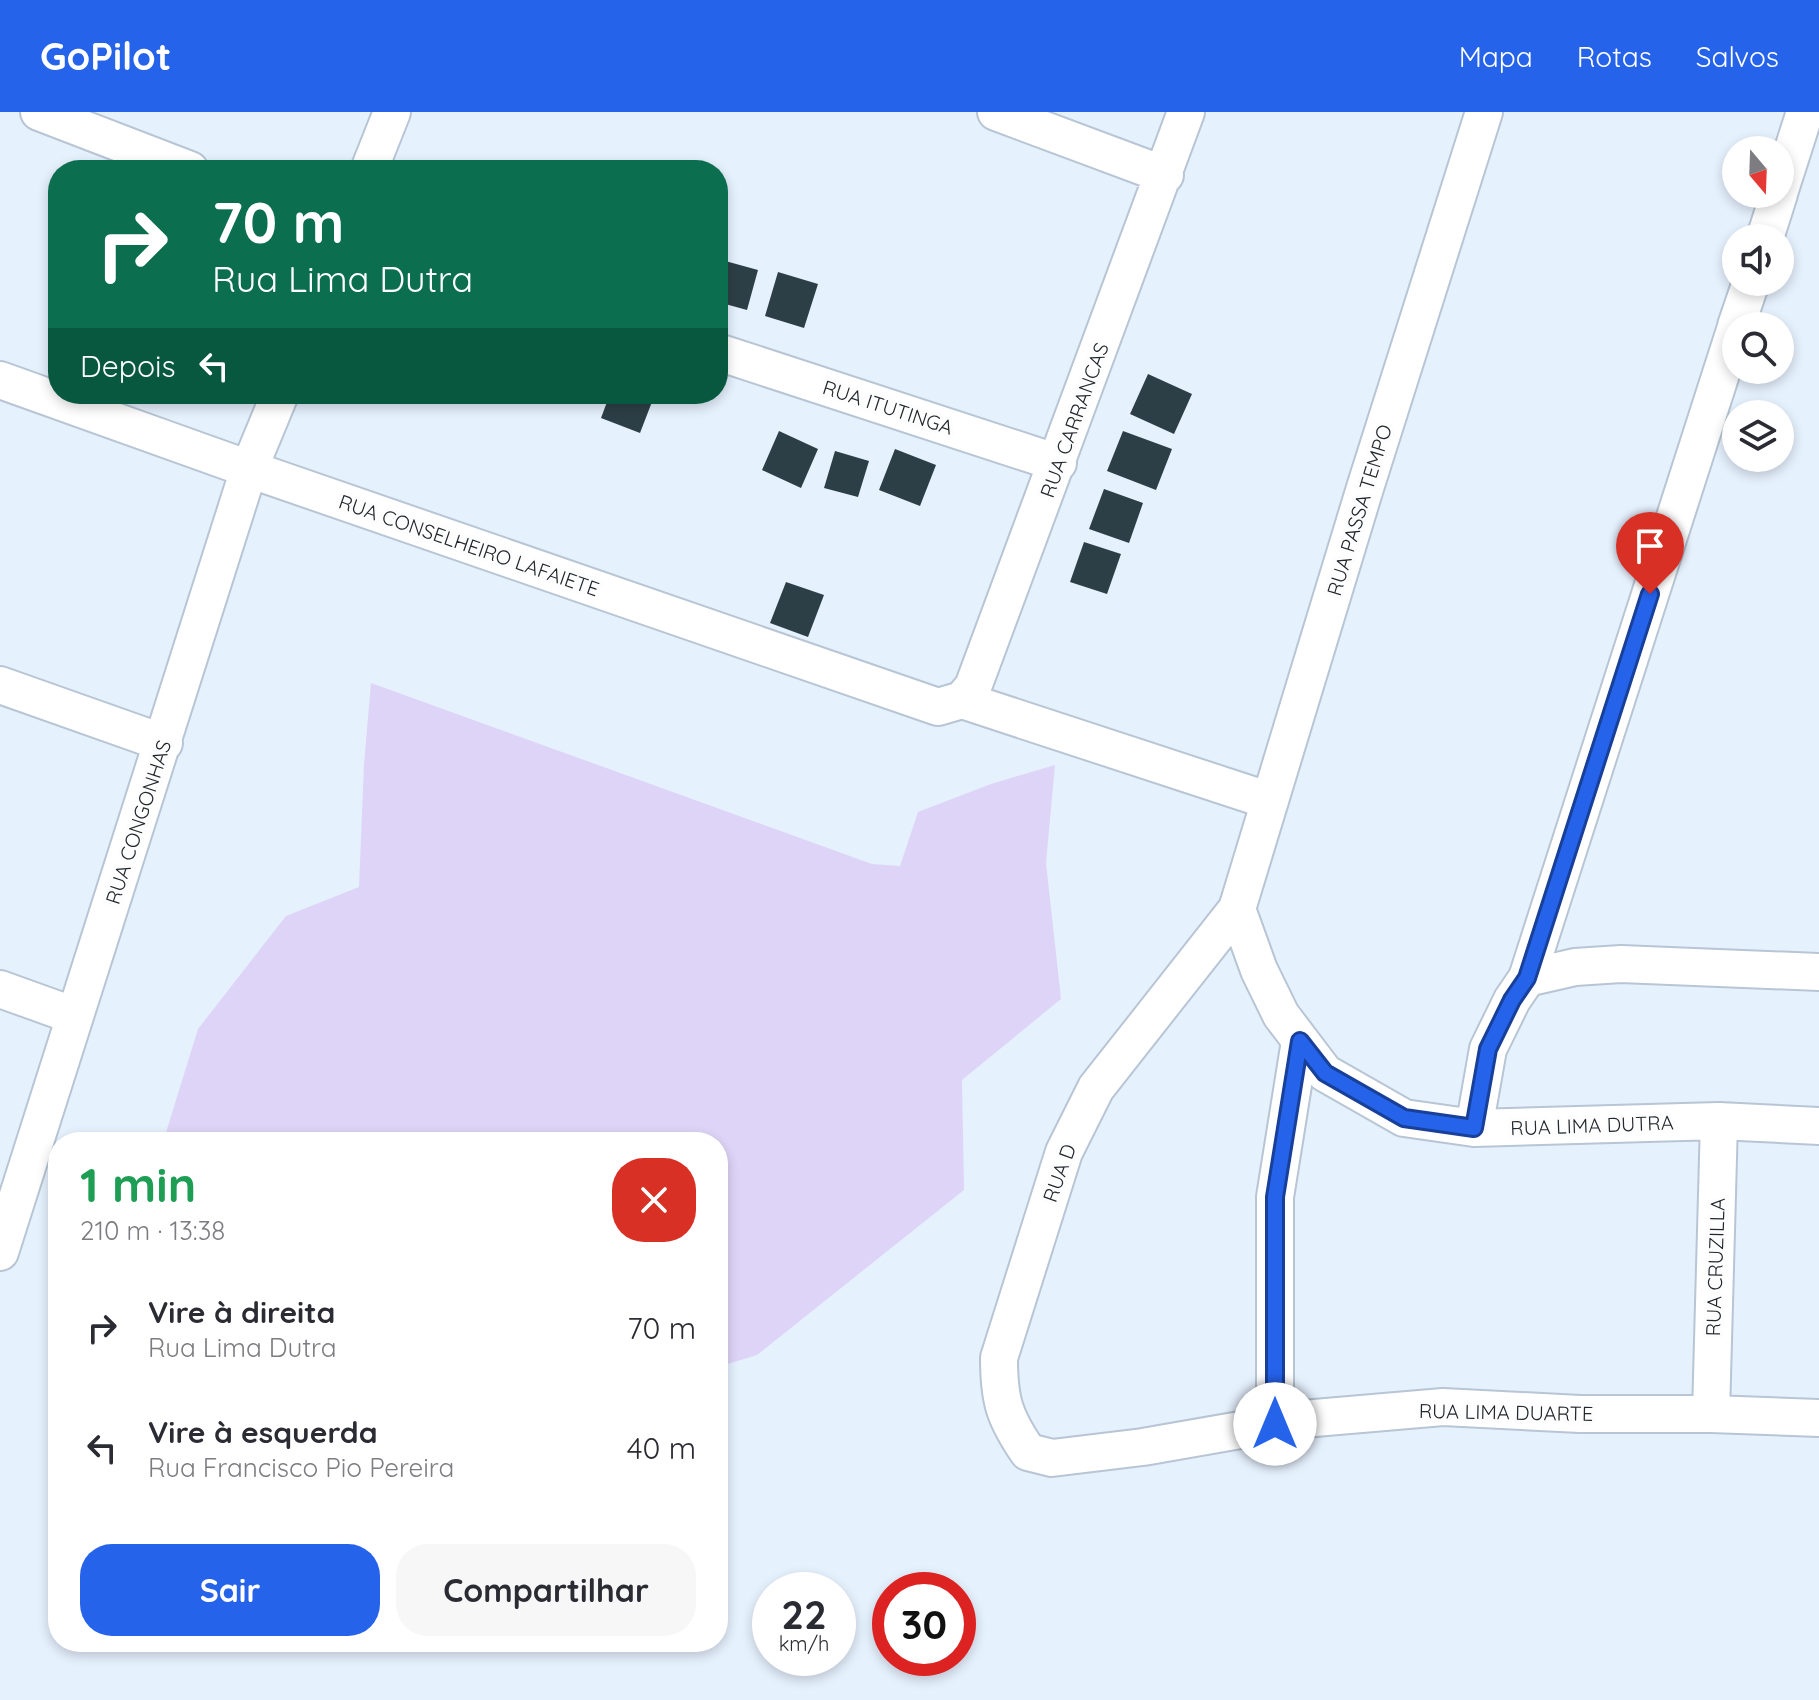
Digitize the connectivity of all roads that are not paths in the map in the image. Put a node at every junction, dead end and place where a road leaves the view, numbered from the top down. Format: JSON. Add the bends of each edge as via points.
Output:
{"nodes":[{"id":1,"x":39,"y":112,"type":"edge"},
{"id":2,"x":392,"y":112,"type":"edge"},
{"id":3,"x":996,"y":112,"type":"edge"},
{"id":4,"x":1186,"y":112,"type":"edge"},
{"id":5,"x":1484,"y":112,"type":"edge"},
{"id":6,"x":1805,"y":112,"type":"edge"},
{"id":7,"x":1794,"y":146,"type":"edge"},
{"id":8,"x":164,"y":160,"type":"edge"},
{"id":9,"x":373,"y":160,"type":"edge"},
{"id":10,"x":1165,"y":175,"type":"junction"},
{"id":11,"x":728,"y":355,"type":"edge"},
{"id":12,"x":1722,"y":371,"type":"edge"},
{"id":13,"x":0,"y":380,"type":"edge"},
{"id":14,"x":48,"y":397,"type":"edge"},
{"id":15,"x":67,"y":404,"type":"edge"},
{"id":16,"x":276,"y":404,"type":"edge"},
{"id":17,"x":1058,"y":463,"type":"junction"},
{"id":18,"x":249,"y":469,"type":"junction"},
{"id":19,"x":0,"y":685,"type":"edge"},
{"id":20,"x":950,"y":704,"type":"junction"},
{"id":21,"x":164,"y":743,"type":"junction"},
{"id":22,"x":1270,"y":801,"type":"junction"},
{"id":23,"x":1237,"y":909,"type":"junction"},
{"id":24,"x":1819,"y":972,"type":"edge"},
{"id":25,"x":1527,"y":978,"type":"junction"},
{"id":26,"x":0,"y":989,"type":"edge"},
{"id":27,"x":75,"y":1016,"type":"junction"},
{"id":28,"x":1300,"y":1041,"type":"junction"},
{"id":29,"x":1719,"y":1121,"type":"junction"},
{"id":30,"x":1819,"y":1126,"type":"edge"},
{"id":31,"x":1474,"y":1128,"type":"junction"},
{"id":32,"x":0,"y":1252,"type":"edge"},
{"id":33,"x":1711,"y":1414,"type":"junction"},
{"id":34,"x":1819,"y":1418,"type":"edge"},
{"id":35,"x":1275,"y":1424,"type":"junction"},
{"id":36,"x":1052,"y":1458,"type":"joint"}],
"edges":[{"from":1,"to":8,"type":"street"},
{"from":2,"to":9,"type":"street"},
{"from":3,"to":10,"type":"street"},
{"from":4,"to":10,"type":"street","name":"RUA CARRANCAS"},
{"from":5,"to":22,"type":"street","name":"RUA PASSA TEMPO"},
{"from":6,"to":7,"type":"street"},
{"from":10,"to":17,"type":"street","name":"RUA CARRANCAS"},
{"from":11,"to":17,"type":"street","name":"RUA ITUTINGA"},
{"from":12,"to":25,"type":"street"},
{"from":13,"to":14,"type":"street","name":"RUA CONSELHEIRO LAFAIETE"},
{"from":15,"to":18,"type":"street","name":"RUA CONSELHEIRO LAFAIETE"},
{"from":16,"to":18,"type":"street","name":"RUA CONGONHAS"},
{"from":17,"to":20,"type":"street","name":"RUA CARRANCAS","via":[[973,687]]},
{"from":18,"to":20,"type":"street","name":"RUA CONSELHEIRO LAFAIETE"},
{"from":18,"to":21,"type":"street","name":"RUA CONGONHAS"},
{"from":19,"to":21,"type":"street"},
{"from":20,"to":22,"type":"street","name":"RUA CONSELHEIRO LAFAIETE"},
{"from":21,"to":27,"type":"street","name":"RUA CONGONHAS"},
{"from":22,"to":23,"type":"street","name":"RUA PASSA TEMPO"},
{"from":23,"to":28,"type":"street","name":"RUA LIMA DUTRA","via":[[1259,970]]},
{"from":23,"to":36,"type":"street","name":"RUA D","via":[[1096,1088],[1064,1152],[999,1358],[999,1391],[1012,1429],[1028,1452]]},
{"from":24,"to":25,"type":"street","via":[[1621,964]]},
{"from":25,"to":31,"type":"street","via":[[1488,1049]]},
{"from":26,"to":27,"type":"street"},
{"from":27,"to":32,"type":"street","name":"RUA CONGONHAS"},
{"from":28,"to":31,"type":"street","name":"RUA LIMA DUTRA","via":[[1325,1073],[1404,1118]]},
{"from":28,"to":35,"type":"street","via":[[1275,1197]]},
{"from":29,"to":30,"type":"street","name":"RUA LIMA DUTRA"},
{"from":29,"to":31,"type":"street","name":"RUA LIMA DUTRA"},
{"from":29,"to":33,"type":"street","name":"RUA CRUZILLA"},
{"from":33,"to":34,"type":"street","name":"RUA LIMA DUARTE"},
{"from":33,"to":35,"type":"street","name":"RUA LIMA DUARTE","via":[[1443,1407]]},
{"from":35,"to":36,"type":"street","name":"RUA LIMA DUARTE"}]}
